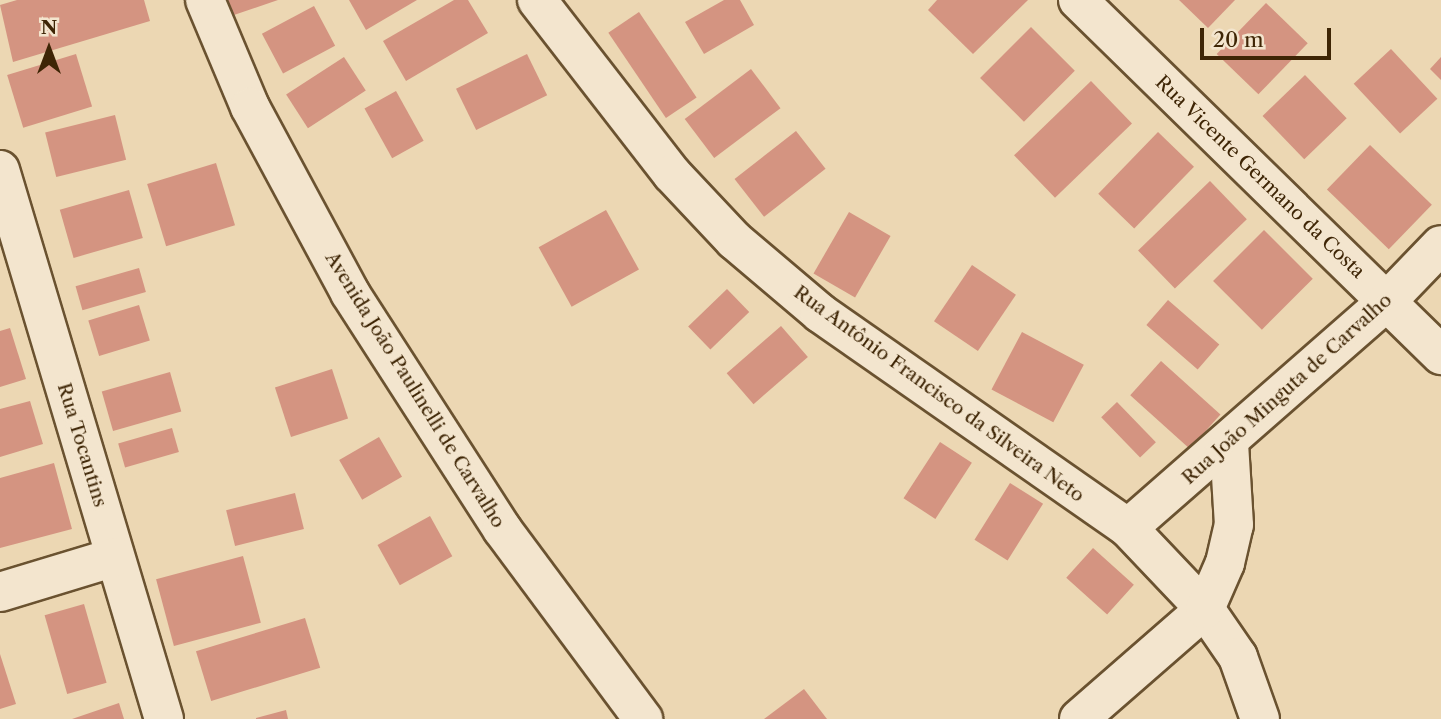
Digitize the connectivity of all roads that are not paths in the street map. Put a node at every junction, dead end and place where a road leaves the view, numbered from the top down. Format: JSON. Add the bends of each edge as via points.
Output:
{"nodes":[{"id":1,"x":205,"y":0,"type":"edge"},
{"id":2,"x":537,"y":0,"type":"edge"},
{"id":3,"x":1078,"y":0,"type":"edge"},
{"id":4,"x":0,"y":170,"type":"edge"},
{"id":5,"x":1441,"y":245,"type":"edge"},
{"id":6,"x":1388,"y":300,"type":"junction"},
{"id":7,"x":1441,"y":355,"type":"edge"},
{"id":8,"x":1229,"y":443,"type":"junction"},
{"id":9,"x":1128,"y":528,"type":"junction"},
{"id":10,"x":115,"y":557,"type":"junction"},
{"id":11,"x":0,"y":592,"type":"edge"},
{"id":12,"x":1205,"y":609,"type":"junction"},
{"id":13,"x":164,"y":719,"type":"edge"},
{"id":14,"x":643,"y":719,"type":"edge"},
{"id":15,"x":1079,"y":719,"type":"edge"},
{"id":16,"x":1260,"y":719,"type":"edge"}],
"edges":[{"from":1,"to":14,"type":"street","name":"Avenida João Paulinelli de Carvalho","via":[[250,107],[350,293],[502,529]]},
{"from":2,"to":9,"type":"street","name":"Rua Antônio Francisco da Silveira Neto","via":[[672,174],[734,240],[820,313]]},
{"from":3,"to":6,"type":"street","name":"Rua Vicente Germano da Costa"},
{"from":4,"to":10,"type":"street","name":"Rua Tocantins"},
{"from":5,"to":6,"type":"street","name":"Rua João Minguta de Carvalho"},
{"from":6,"to":7,"type":"street","name":"Rua Vicente Germano da Costa"},
{"from":6,"to":8,"type":"street","name":"Rua João Minguta de Carvalho"},
{"from":8,"to":9,"type":"street","name":"Rua João Minguta de Carvalho"},
{"from":8,"to":12,"type":"street","via":[[1234,525],[1225,563]]},
{"from":9,"to":12,"type":"street","name":"Rua Antônio Francisco da Silveira Neto"},
{"from":10,"to":11,"type":"street"},
{"from":10,"to":13,"type":"street","name":"Rua Tocantins"},
{"from":12,"to":15,"type":"street"},
{"from":12,"to":16,"type":"street","name":"Rua Antônio Francisco da Silveira Neto","via":[[1238,657]]}]}
